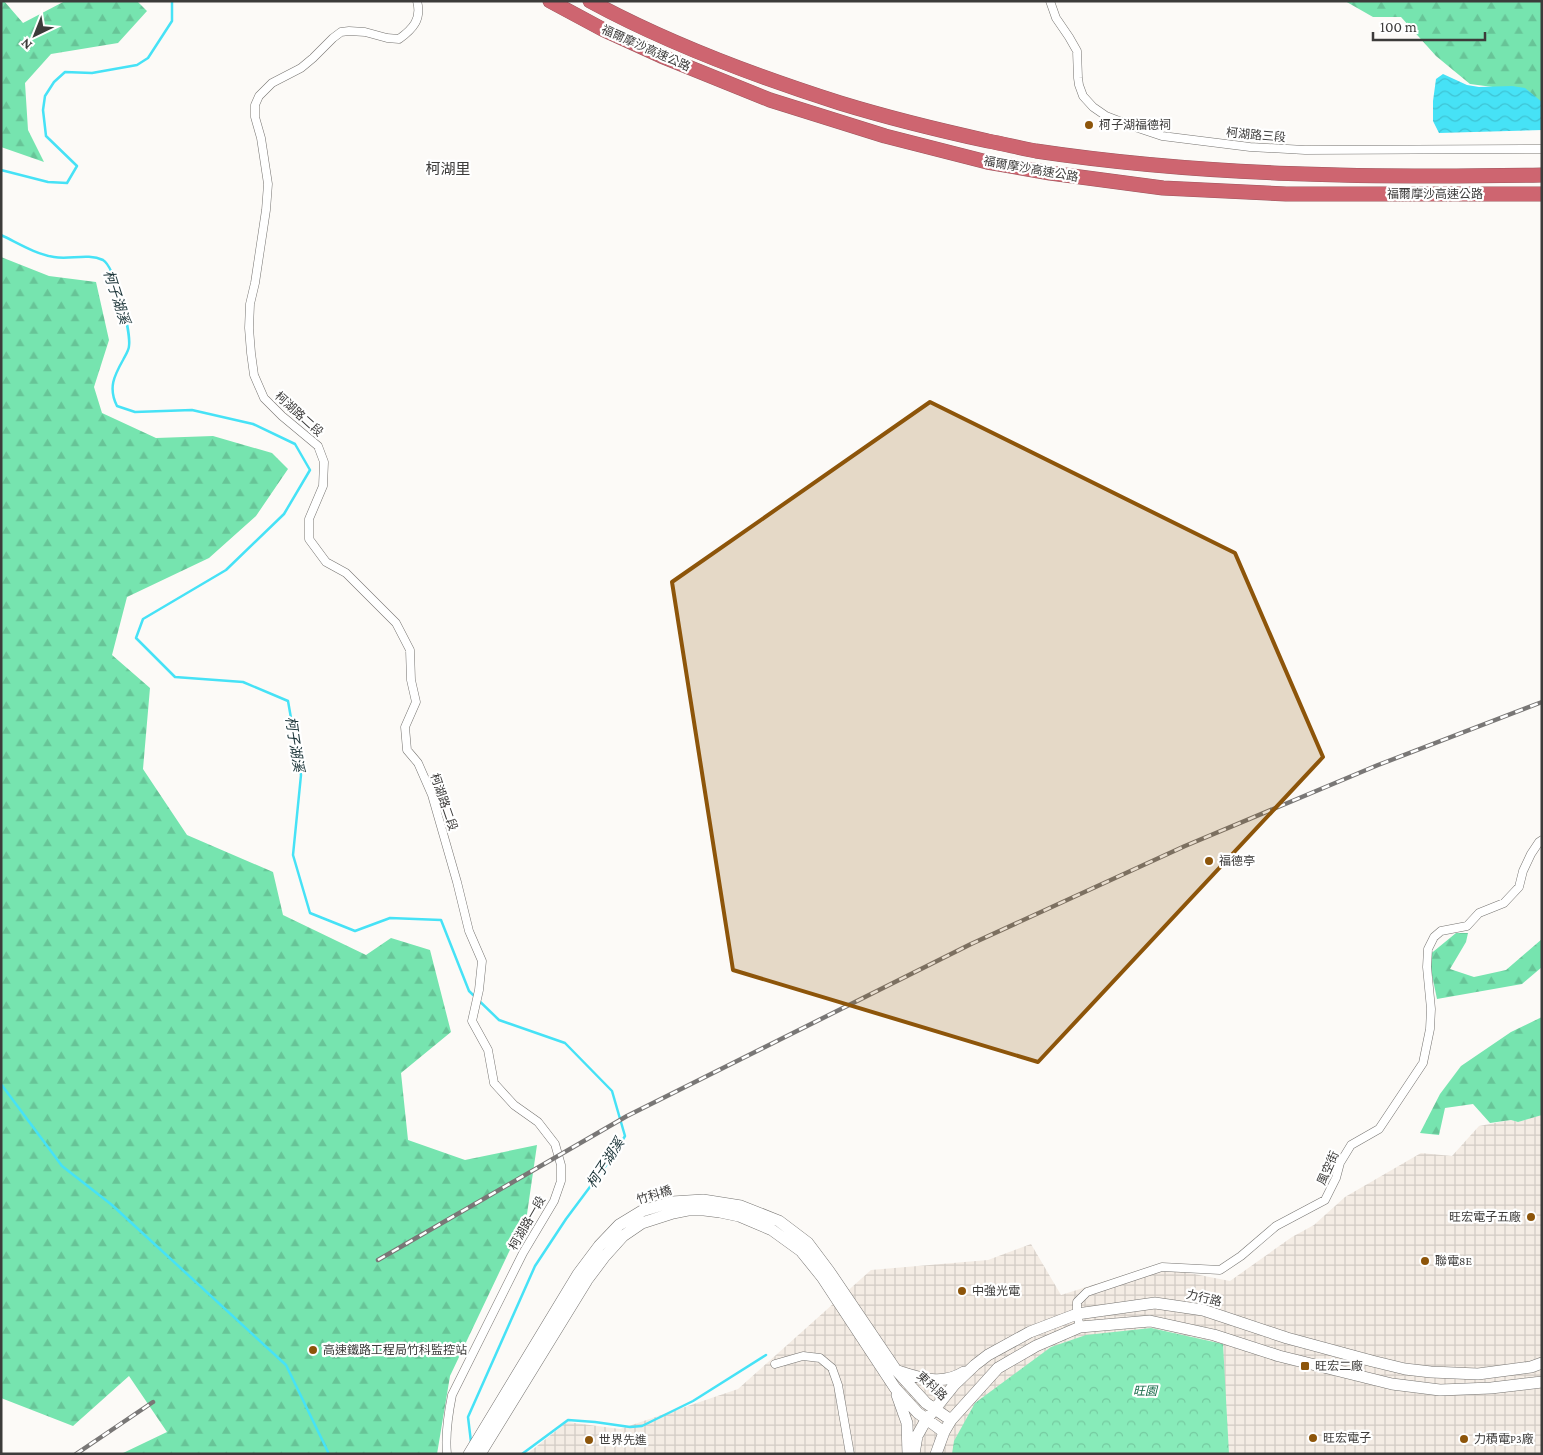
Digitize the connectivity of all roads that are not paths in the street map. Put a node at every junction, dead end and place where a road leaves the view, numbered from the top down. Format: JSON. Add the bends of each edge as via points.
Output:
{"nodes":[{"id":1,"x":417,"y":1,"type":"edge"},
{"id":2,"x":550,"y":1,"type":"edge"},
{"id":3,"x":590,"y":1,"type":"edge"},
{"id":4,"x":1050,"y":1,"type":"edge"},
{"id":5,"x":1542,"y":149,"type":"edge"},
{"id":6,"x":1542,"y":175,"type":"edge"},
{"id":7,"x":1542,"y":194,"type":"edge"},
{"id":8,"x":1542,"y":840,"type":"edge"},
{"id":9,"x":472,"y":1021,"type":"joint"},
{"id":10,"x":1077,"y":1314,"type":"junction"},
{"id":11,"x":1080,"y":1327,"type":"junction"},
{"id":12,"x":1542,"y":1363,"type":"edge"},
{"id":13,"x":775,"y":1364,"type":"dead end"},
{"id":14,"x":975,"y":1365,"type":"junction"},
{"id":15,"x":896,"y":1370,"type":"junction"},
{"id":16,"x":1542,"y":1382,"type":"edge"},
{"id":17,"x":895,"y":1388,"type":"junction"},
{"id":18,"x":935,"y":1409,"type":"junction"},
{"id":19,"x":926,"y":1420,"type":"junction"},
{"id":20,"x":951,"y":1420,"type":"junction"},
{"id":21,"x":944,"y":1432,"type":"junction"},
{"id":22,"x":448,"y":1454,"type":"edge"},
{"id":23,"x":469,"y":1454,"type":"edge"},
{"id":24,"x":480,"y":1454,"type":"edge"},
{"id":25,"x":850,"y":1454,"type":"edge"},
{"id":26,"x":908,"y":1454,"type":"edge"},
{"id":27,"x":914,"y":1454,"type":"edge"},
{"id":28,"x":936,"y":1454,"type":"edge"},
{"id":29,"x":944,"y":1454,"type":"edge"}],
"edges":[{"from":1,"to":9,"type":"street","name":"柯湖路二段","via":[[419,10],[415,24],[399,39],[365,32],[341,32],[301,68],[272,83],[259,96],[255,117],[268,184],[250,304],[250,353],[254,375],[264,398],[318,446],[324,462],[323,486],[309,519],[309,538],[326,562],[346,573],[396,623],[410,650],[416,702],[404,728],[407,750],[418,763],[432,795],[469,931],[482,961]]},
{"from":2,"to":7,"type":"highway","name":"福爾摩沙高速公路","via":[[661,56],[770,100],[886,136],[987,162],[1164,188],[1286,194]]},
{"from":3,"to":6,"type":"highway","name":"福爾摩沙高速公路","via":[[666,38],[787,86],[893,119],[1034,150],[1143,164],[1285,174]]},
{"from":4,"to":5,"type":"street","name":"柯湖路三段","via":[[1056,18],[1077,51],[1079,85],[1083,96],[1106,116],[1162,136],[1305,150]]},
{"from":8,"to":10,"type":"street","name":"風空街","via":[[1531,854],[1519,886],[1504,903],[1479,913],[1467,926],[1441,931],[1434,936],[1428,949],[1431,1009],[1423,1063],[1379,1129],[1351,1145],[1340,1163],[1326,1200],[1276,1226],[1220,1270],[1162,1267],[1086,1292],[1077,1302]]},
{"from":9,"to":22,"type":"street","name":"柯湖路一段","via":[[488,1050],[494,1083],[514,1105],[538,1122],[555,1144],[561,1165],[561,1182],[452,1395],[446,1440]]},
{"from":10,"to":11,"type":"street"},
{"from":10,"to":12,"type":"street","name":"力行路","via":[[1155,1303],[1203,1310],[1296,1341],[1405,1369],[1430,1372],[1478,1374]]},
{"from":10,"to":14,"type":"street","name":"力行路","via":[[1030,1332]]},
{"from":11,"to":16,"type":"street","via":[[1150,1320],[1392,1384],[1440,1390]]},
{"from":11,"to":20,"type":"street","via":[[1036,1346],[998,1368]]},
{"from":13,"to":25,"type":"street","via":[[803,1356],[820,1358],[832,1368]]},
{"from":14,"to":15,"type":"street","via":[[949,1379],[937,1381]]},
{"from":14,"to":18,"type":"street","name":"力行路"},
{"from":15,"to":18,"type":"street","name":"東科路"},
{"from":15,"to":23,"type":"street","name":"竹科橋","via":[[830,1271],[808,1244],[779,1222],[741,1206],[703,1200],[672,1202],[642,1211],[619,1225],[599,1246],[578,1274]]},
{"from":17,"to":19,"type":"street"},
{"from":17,"to":24,"type":"street","name":"竹科橋","via":[[822,1277],[800,1251],[772,1230],[739,1216],[704,1210],[673,1213],[642,1222],[605,1256]]},
{"from":17,"to":26,"type":"street","via":[[907,1423]]},
{"from":18,"to":19,"type":"street","name":"力行路"},
{"from":18,"to":20,"type":"street","name":"東科路"},
{"from":19,"to":21,"type":"street"},
{"from":19,"to":27,"type":"street","name":"力行路","via":[[917,1436]]},
{"from":20,"to":21,"type":"street"},
{"from":21,"to":28,"type":"street"},
{"from":21,"to":29,"type":"street"}]}
